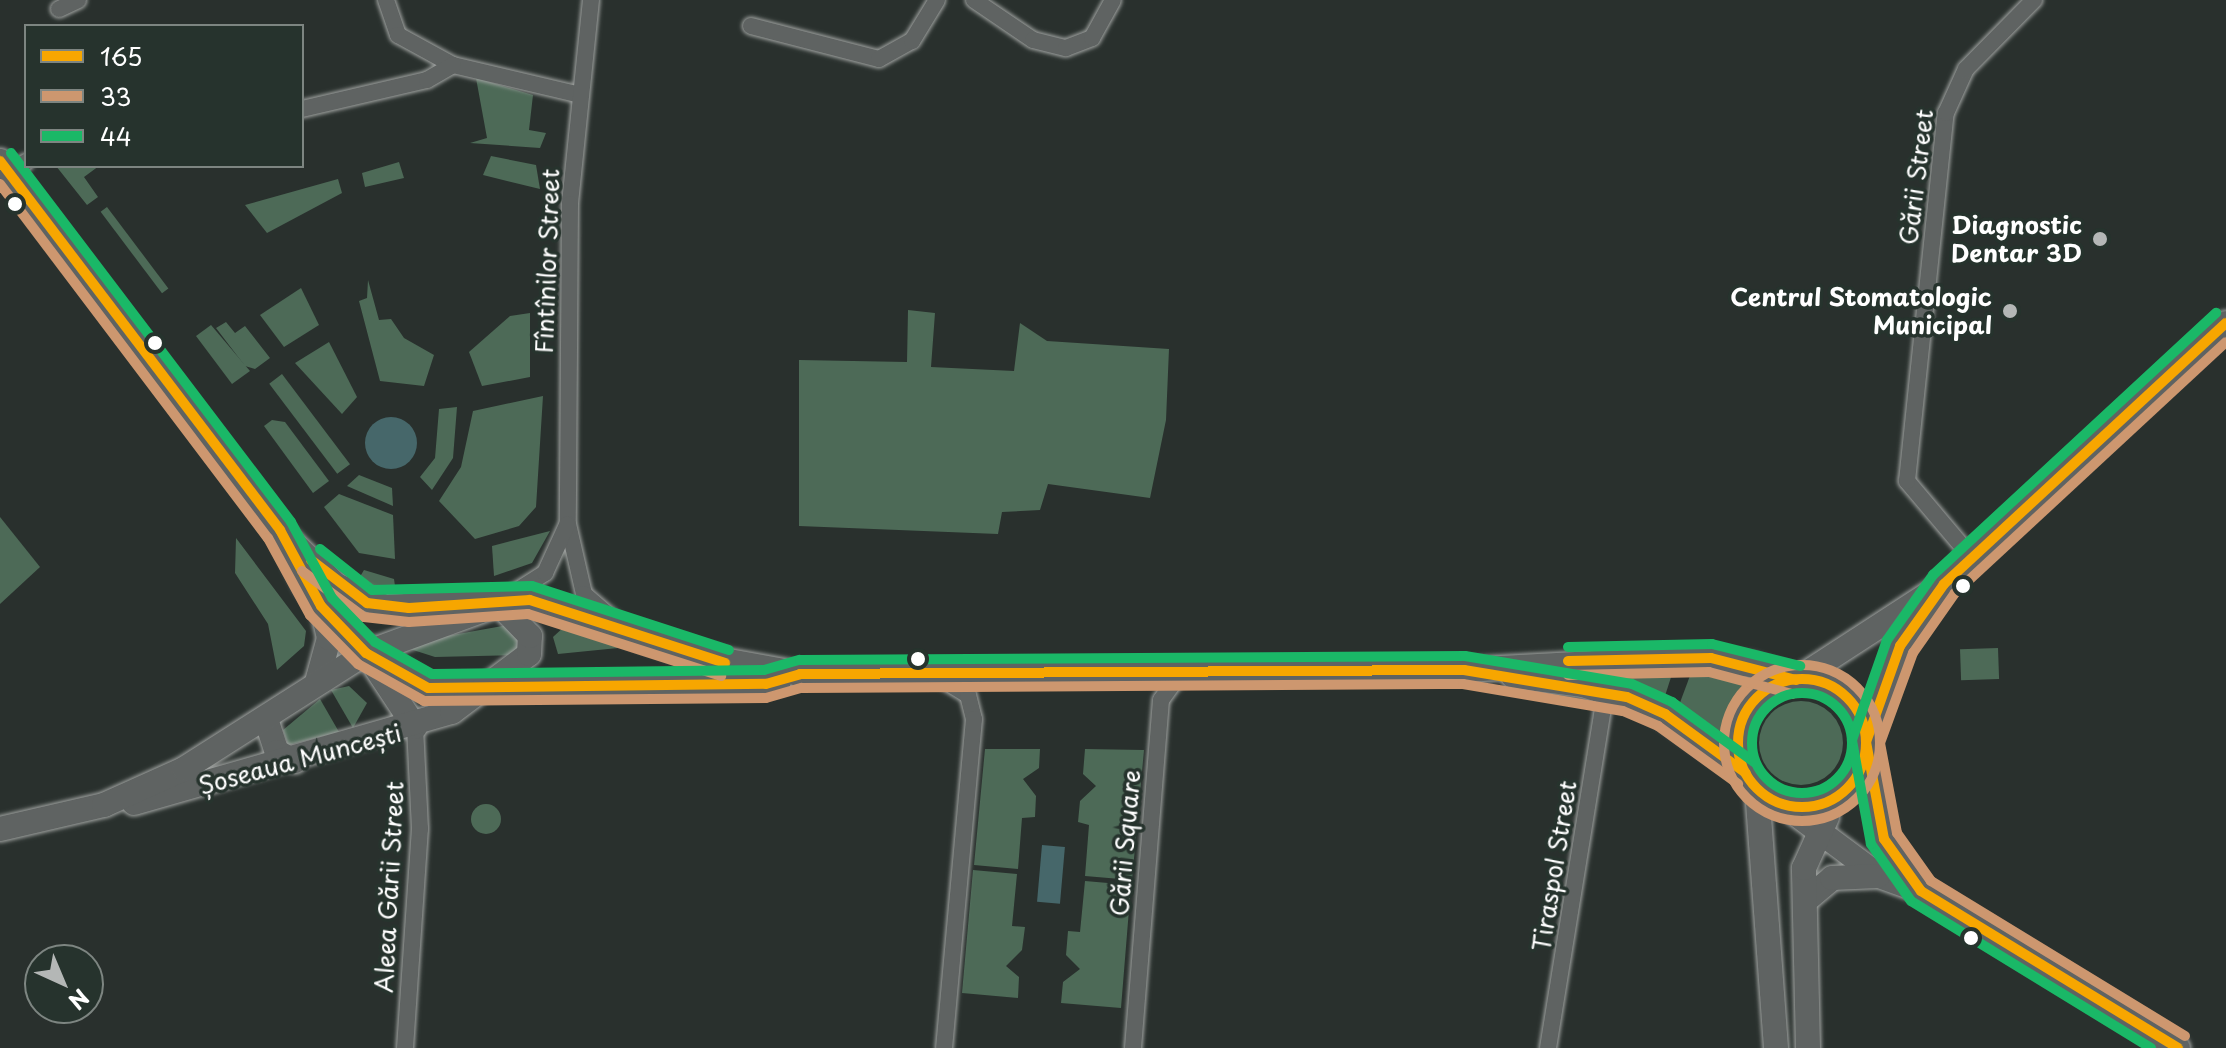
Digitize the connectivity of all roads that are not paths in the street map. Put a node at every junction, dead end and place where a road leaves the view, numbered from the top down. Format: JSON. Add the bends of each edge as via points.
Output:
{"nodes":[{"id":1,"x":78,"y":0,"type":"edge"},
{"id":2,"x":386,"y":0,"type":"edge"},
{"id":3,"x":591,"y":0,"type":"edge"},
{"id":4,"x":937,"y":0,"type":"edge"},
{"id":5,"x":974,"y":0,"type":"edge"},
{"id":6,"x":1113,"y":0,"type":"edge"},
{"id":7,"x":2034,"y":0,"type":"edge"},
{"id":8,"x":59,"y":9,"type":"dead end"},
{"id":9,"x":751,"y":26,"type":"dead end"},
{"id":10,"x":453,"y":65,"type":"junction"},
{"id":11,"x":581,"y":95,"type":"junction"},
{"id":12,"x":304,"y":109,"type":"edge"},
{"id":13,"x":12,"y":165,"type":"edge"},
{"id":14,"x":2226,"y":323,"type":"edge"},
{"id":15,"x":568,"y":524,"type":"junction"},
{"id":16,"x":280,"y":530,"type":"junction"},
{"id":17,"x":1972,"y":558,"type":"junction"},
{"id":18,"x":1944,"y":584,"type":"junction"},
{"id":19,"x":498,"y":603,"type":"junction"},
{"id":20,"x":321,"y":606,"type":"junction"},
{"id":21,"x":625,"y":630,"type":"junction"},
{"id":22,"x":366,"y":653,"type":"junction"},
{"id":23,"x":1464,"y":670,"type":"junction"},
{"id":24,"x":1209,"y":672,"type":"junction"},
{"id":25,"x":800,"y":674,"type":"junction"},
{"id":26,"x":924,"y":674,"type":"junction"},
{"id":27,"x":1796,"y":680,"type":"junction"},
{"id":28,"x":317,"y":682,"type":"junction"},
{"id":29,"x":488,"y":691,"type":"junction"},
{"id":30,"x":1606,"y":691,"type":"junction"},
{"id":31,"x":266,"y":719,"type":"junction"},
{"id":32,"x":415,"y":727,"type":"junction"},
{"id":33,"x":1866,"y":742,"type":"junction"},
{"id":34,"x":295,"y":761,"type":"junction"},
{"id":35,"x":1752,"y":781,"type":"junction"},
{"id":36,"x":1837,"y":797,"type":"junction"},
{"id":37,"x":1781,"y":803,"type":"junction"},
{"id":38,"x":104,"y":805,"type":"junction"},
{"id":39,"x":0,"y":829,"type":"edge"},
{"id":40,"x":1819,"y":831,"type":"junction"},
{"id":41,"x":1879,"y":876,"type":"junction"},
{"id":42,"x":1921,"y":891,"type":"junction"},
{"id":43,"x":1805,"y":901,"type":"junction"},
{"id":44,"x":405,"y":1048,"type":"edge"},
{"id":45,"x":944,"y":1048,"type":"edge"},
{"id":46,"x":1133,"y":1048,"type":"edge"},
{"id":47,"x":1548,"y":1048,"type":"edge"},
{"id":48,"x":1776,"y":1048,"type":"edge"},
{"id":49,"x":1808,"y":1048,"type":"edge"},
{"id":50,"x":2178,"y":1048,"type":"edge"}],
"edges":[{"from":1,"to":8,"type":"street"},
{"from":2,"to":10,"type":"street","via":[[398,35]]},
{"from":3,"to":11,"type":"street","name":"Fîntînilor Street"},
{"from":4,"to":9,"type":"street","via":[[912,41],[879,59]]},
{"from":5,"to":6,"type":"street","via":[[1033,40],[1066,48],[1085,44]]},
{"from":7,"to":17,"type":"street","name":"Gării Street","via":[[1956,84],[1945,129],[1907,481]]},
{"from":10,"to":11,"type":"street"},
{"from":10,"to":12,"type":"street","via":[[427,80]]},
{"from":11,"to":15,"type":"street","name":"Fîntînilor Street","via":[[568,257]]},
{"from":13,"to":16,"type":"main road"},
{"from":14,"to":17,"type":"main road"},
{"from":15,"to":19,"type":"street","name":"Fîntînilor Street","via":[[545,573]]},
{"from":15,"to":21,"type":"street","name":"Fîntînilor Street","via":[[584,594]]},
{"from":16,"to":19,"type":"main road","via":[[367,603]]},
{"from":16,"to":20,"type":"main road"},
{"from":17,"to":18,"type":"main road"},
{"from":18,"to":27,"type":"main road"},
{"from":18,"to":33,"type":"main road","via":[[1895,656]]},
{"from":19,"to":21,"type":"main road","via":[[552,604]]},
{"from":19,"to":22,"type":"main road","name":"Șoseaua Muncești"},
{"from":19,"to":29,"type":"main road","via":[[524,626],[531,645]]},
{"from":20,"to":22,"type":"main road"},
{"from":20,"to":28,"type":"main road","via":[[329,638]]},
{"from":21,"to":25,"type":"main road","via":[[714,660]]},
{"from":22,"to":28,"type":"main road","name":"Șoseaua Muncești"},
{"from":22,"to":29,"type":"main road","via":[[428,688]]},
{"from":22,"to":32,"type":"main road"},
{"from":23,"to":24,"type":"main road"},
{"from":23,"to":27,"type":"main road","via":[[1711,658]]},
{"from":23,"to":30,"type":"main road"},
{"from":24,"to":26,"type":"main road"},
{"from":24,"to":46,"type":"street","name":"Gării Square","via":[[1175,681],[1161,700]]},
{"from":25,"to":26,"type":"main road"},
{"from":25,"to":29,"type":"main road","via":[[766,684]]},
{"from":26,"to":45,"type":"street","via":[[959,686],[974,719]]},
{"from":27,"to":33,"type":"main road","via":[[1825,684],[1846,697]]},
{"from":27,"to":35,"type":"main road","via":[[1767,690],[1743,718],[1738,741]]},
{"from":28,"to":31,"type":"main road","name":"Șoseaua Muncești"},
{"from":29,"to":32,"type":"main road","name":"Șoseaua Muncești"},
{"from":30,"to":35,"type":"main road","via":[[1665,714]]},
{"from":30,"to":47,"type":"street","name":"Tiraspol Street"},
{"from":31,"to":34,"type":"main road","via":[[277,752]]},
{"from":31,"to":38,"type":"main road","name":"Șoseaua Muncești","via":[[184,769]]},
{"from":32,"to":34,"type":"main road","name":"Șoseaua Muncești"},
{"from":32,"to":44,"type":"street","name":"Aleea Gării Street","via":[[420,829]]},
{"from":33,"to":36,"type":"main road","via":[[1861,767]]},
{"from":33,"to":42,"type":"main road","via":[[1884,839]]},
{"from":34,"to":38,"type":"main road","name":"Șoseaua Muncești","via":[[146,801]]},
{"from":35,"to":37,"type":"main road"},
{"from":35,"to":48,"type":"main road"},
{"from":36,"to":37,"type":"main road","via":[[1813,806]]},
{"from":36,"to":40,"type":"main road"},
{"from":37,"to":40,"type":"main road"},
{"from":38,"to":39,"type":"main road","name":"Șoseaua Muncești"},
{"from":40,"to":41,"type":"main road"},
{"from":40,"to":43,"type":"main road","via":[[1804,868]]},
{"from":41,"to":42,"type":"main road"},
{"from":41,"to":43,"type":"main road","via":[[1832,878]]},
{"from":42,"to":50,"type":"main road"},
{"from":43,"to":49,"type":"main road"}]}
